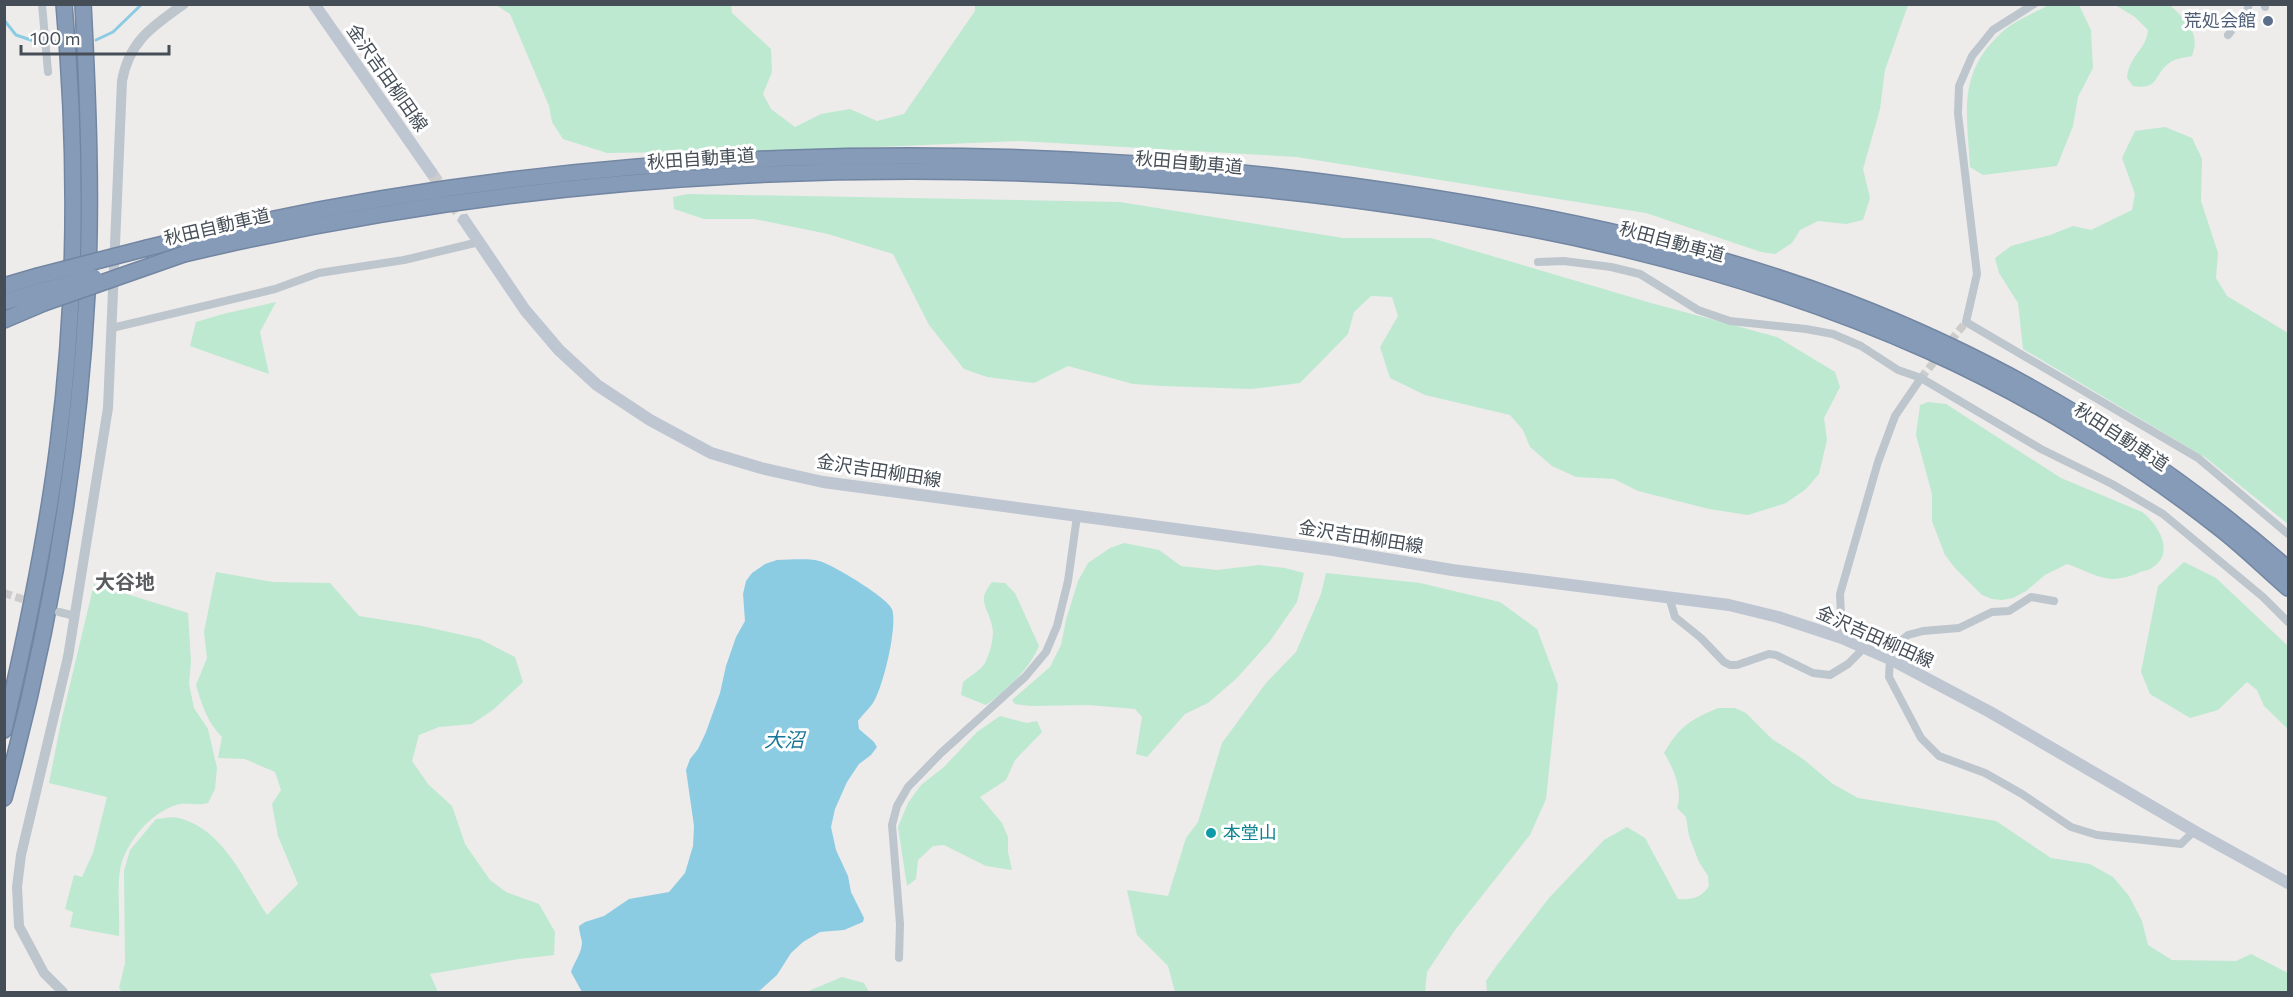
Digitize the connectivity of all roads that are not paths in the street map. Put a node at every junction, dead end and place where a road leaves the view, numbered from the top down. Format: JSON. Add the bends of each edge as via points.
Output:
{"nodes":[{"id":1,"x":42,"y":4,"type":"edge"},
{"id":2,"x":64,"y":4,"type":"edge"},
{"id":3,"x":83,"y":4,"type":"edge"},
{"id":4,"x":184,"y":4,"type":"edge"},
{"id":5,"x":314,"y":4,"type":"edge"},
{"id":6,"x":2034,"y":4,"type":"edge"},
{"id":7,"x":2249,"y":4,"type":"edge"},
{"id":8,"x":2228,"y":35,"type":"dead end"},
{"id":9,"x":48,"y":72,"type":"dead end"},
{"id":10,"x":431,"y":172,"type":"tunnel mouth"},
{"id":11,"x":464,"y":220,"type":"tunnel mouth"},
{"id":12,"x":479,"y":242,"type":"junction"},
{"id":13,"x":1538,"y":262,"type":"dead end"},
{"id":14,"x":4,"y":285,"type":"edge"},
{"id":15,"x":41,"y":290,"type":"junction"},
{"id":16,"x":4,"y":302,"type":"edge"},
{"id":17,"x":4,"y":320,"type":"edge"},
{"id":18,"x":112,"y":328,"type":"junction"},
{"id":19,"x":1921,"y":378,"type":"junction"},
{"id":20,"x":1077,"y":516,"type":"junction"},
{"id":21,"x":2289,"y":534,"type":"edge"},
{"id":22,"x":2289,"y":568,"type":"edge"},
{"id":23,"x":35,"y":588,"type":"junction"},
{"id":24,"x":2289,"y":588,"type":"edge"},
{"id":25,"x":1669,"y":597,"type":"junction"},
{"id":26,"x":2054,"y":601,"type":"dead end"},
{"id":27,"x":59,"y":612,"type":"tunnel mouth"},
{"id":28,"x":75,"y":616,"type":"junction"},
{"id":29,"x":2289,"y":622,"type":"edge"},
{"id":30,"x":1842,"y":638,"type":"junction"},
{"id":31,"x":1864,"y":648,"type":"junction"},
{"id":32,"x":1891,"y":660,"type":"junction"},
{"id":33,"x":4,"y":711,"type":"edge"},
{"id":34,"x":4,"y":730,"type":"edge"},
{"id":35,"x":4,"y":798,"type":"edge"},
{"id":36,"x":2194,"y":831,"type":"junction"},
{"id":37,"x":2289,"y":883,"type":"edge"},
{"id":38,"x":898,"y":958,"type":"dead end"},
{"id":39,"x":63,"y":993,"type":"edge"}],
"edges":[{"from":1,"to":9,"type":"street"},
{"from":2,"to":23,"type":"highway","via":[[72,139],[70,304],[58,443]]},
{"from":3,"to":35,"type":"highway","via":[[89,218],[75,446],[52,591]]},
{"from":4,"to":18,"type":"street","via":[[146,33],[124,68]]},
{"from":5,"to":10,"type":"main road","name":"金沢吉田柳田線"},
{"from":6,"to":21,"type":"street","via":[[1993,30],[1971,56],[1959,86],[1958,114],[1977,274],[1966,322],[2198,458]]},
{"from":7,"to":8,"type":"street"},
{"from":11,"to":12,"type":"main road","name":"金沢吉田柳田線"},
{"from":12,"to":18,"type":"street","via":[[404,260],[319,273],[275,289]]},
{"from":12,"to":20,"type":"main road","name":"金沢吉田柳田線","via":[[525,310],[590,379],[650,420],[711,453],[823,482]]},
{"from":13,"to":19,"type":"street","via":[[1564,261],[1640,274],[1698,310],[1730,321],[1833,334],[1861,346],[1898,370]]},
{"from":14,"to":15,"type":"highway"},
{"from":15,"to":16,"type":"highway","name":"秋田自動車道"},
{"from":15,"to":17,"type":"highway"},
{"from":15,"to":22,"type":"highway","name":"秋田自動車道","bridge":true,"via":[[147,248],[284,217],[452,189],[621,169],[735,161],[933,156],[1034,158],[1148,164],[1354,185],[1554,219],[1655,242],[1758,270],[1848,302],[1938,340],[2032,387],[2142,455],[2232,520]]},
{"from":15,"to":24,"type":"highway","name":"秋田自動車道","bridge":true,"via":[[268,235],[377,215],[544,191],[724,176],[944,170],[1135,177],[1327,196],[1453,214],[1651,255],[1844,315],[1931,352],[2025,399],[2125,460],[2223,530]]},
{"from":18,"to":28,"type":"street","via":[[108,408]]},
{"from":19,"to":29,"type":"street","via":[[2163,514]]},
{"from":19,"to":30,"type":"street","via":[[1895,416],[1878,462],[1840,594]]},
{"from":20,"to":25,"type":"main road","name":"金沢吉田柳田線"},
{"from":20,"to":38,"type":"street","via":[[1068,581],[1046,652],[1025,677],[908,787],[897,806],[892,825],[900,924]]},
{"from":23,"to":33,"type":"highway"},
{"from":23,"to":34,"type":"highway"},
{"from":25,"to":30,"type":"main road","name":"金沢吉田柳田線","via":[[1730,605]]},
{"from":25,"to":31,"type":"street","via":[[1675,617],[1730,665],[1769,654],[1813,674],[1830,675]]},
{"from":26,"to":32,"type":"street","via":[[2031,597],[2009,611],[1992,612],[1959,628],[1908,635]]},
{"from":27,"to":28,"type":"street"},
{"from":28,"to":39,"type":"street","via":[[17,887],[19,926],[44,973]]},
{"from":30,"to":31,"type":"main road","name":"金沢吉田柳田線"},
{"from":31,"to":32,"type":"main road","name":"金沢吉田柳田線"},
{"from":32,"to":36,"type":"main road","name":"金沢吉田柳田線","via":[[1990,712]]},
{"from":32,"to":36,"type":"street","via":[[1889,677],[1921,738],[1939,756],[1985,773],[2071,827],[2097,836],[2181,844]]},
{"from":36,"to":37,"type":"main road","name":"金沢吉田柳田線"}]}
